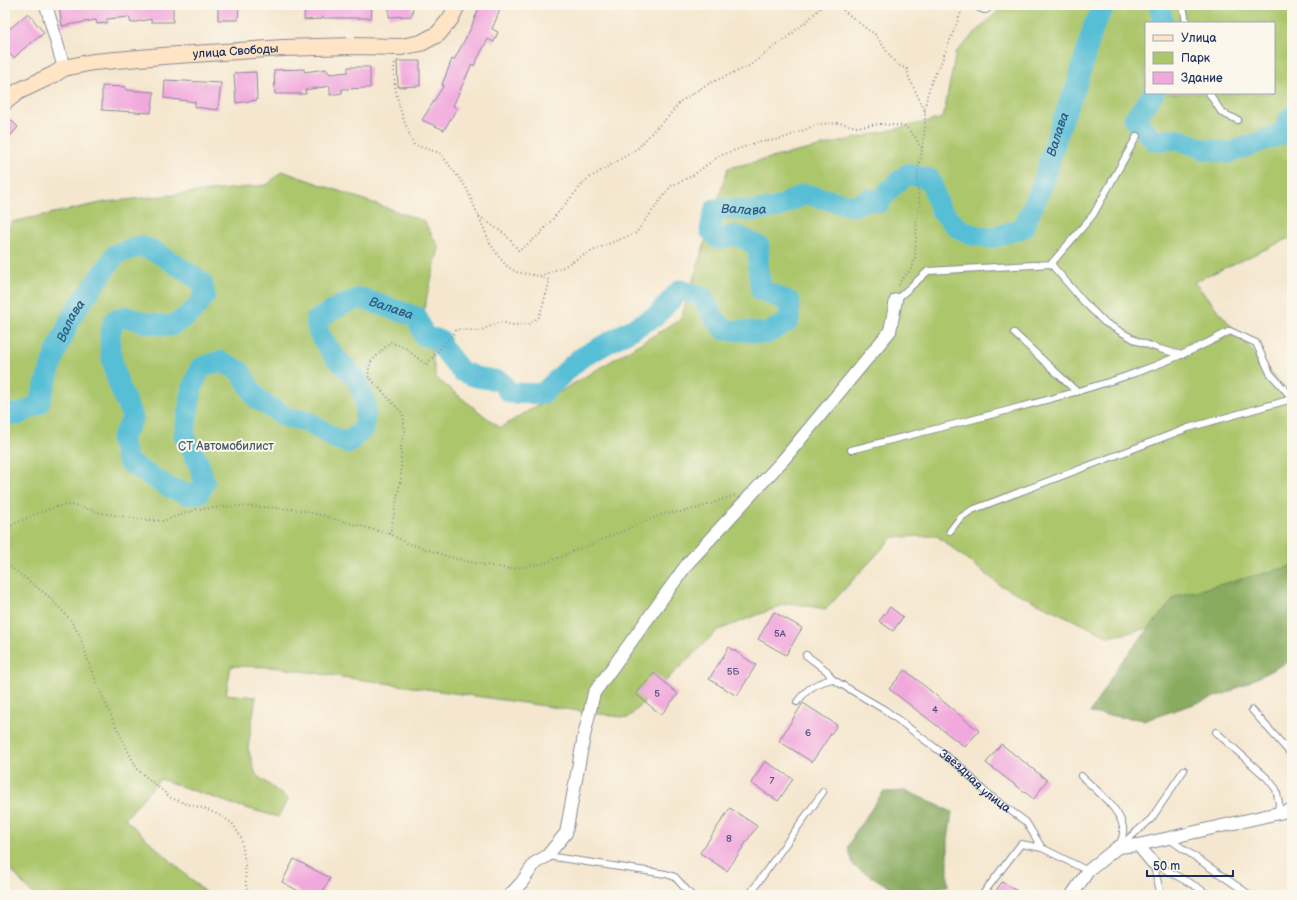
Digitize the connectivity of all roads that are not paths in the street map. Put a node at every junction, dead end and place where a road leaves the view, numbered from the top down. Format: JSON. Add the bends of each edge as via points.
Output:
{"nodes":[{"id":1,"x":46,"y":5,"type":"edge"},
{"id":2,"x":456,"y":5,"type":"edge"},
{"id":3,"x":980,"y":5,"type":"edge"},
{"id":4,"x":986,"y":5,"type":"edge"},
{"id":5,"x":1183,"y":5,"type":"edge"},
{"id":6,"x":1186,"y":22,"type":"edge"},
{"id":7,"x":64,"y":68,"type":"junction"},
{"id":8,"x":1210,"y":94,"type":"edge"},
{"id":9,"x":5,"y":102,"type":"edge"},
{"id":10,"x":1238,"y":120,"type":"dead end"},
{"id":11,"x":1137,"y":136,"type":"dead end"},
{"id":12,"x":1051,"y":264,"type":"junction"},
{"id":13,"x":896,"y":300,"type":"joint"},
{"id":14,"x":1014,"y":333,"type":"dead end"},
{"id":15,"x":1182,"y":355,"type":"junction"},
{"id":16,"x":1078,"y":392,"type":"junction"},
{"id":17,"x":1292,"y":399,"type":"edge"},
{"id":18,"x":851,"y":450,"type":"dead end"},
{"id":19,"x":950,"y":531,"type":"dead end"},
{"id":20,"x":806,"y":654,"type":"dead end"},
{"id":21,"x":832,"y":680,"type":"junction"},
{"id":22,"x":797,"y":702,"type":"dead end"},
{"id":23,"x":1252,"y":710,"type":"dead end"},
{"id":24,"x":1216,"y":732,"type":"dead end"},
{"id":25,"x":1292,"y":755,"type":"edge"},
{"id":26,"x":1184,"y":770,"type":"dead end"},
{"id":27,"x":1081,"y":776,"type":"dead end"},
{"id":28,"x":823,"y":792,"type":"dead end"},
{"id":29,"x":1292,"y":810,"type":"edge"},
{"id":30,"x":1278,"y":813,"type":"junction"},
{"id":31,"x":1169,"y":838,"type":"junction"},
{"id":32,"x":1138,"y":845,"type":"junction"},
{"id":33,"x":1118,"y":847,"type":"junction"},
{"id":34,"x":1042,"y":848,"type":"junction"},
{"id":35,"x":547,"y":856,"type":"junction"},
{"id":36,"x":1153,"y":864,"type":"junction"},
{"id":37,"x":1088,"y":871,"type":"junction"},
{"id":38,"x":510,"y":895,"type":"edge"},
{"id":39,"x":691,"y":895,"type":"edge"},
{"id":40,"x":749,"y":895,"type":"edge"},
{"id":41,"x":982,"y":895,"type":"edge"},
{"id":42,"x":1072,"y":895,"type":"edge"},
{"id":43,"x":1161,"y":895,"type":"edge"},
{"id":44,"x":1209,"y":895,"type":"edge"},
{"id":45,"x":1250,"y":895,"type":"edge"}],
"edges":[{"from":1,"to":7,"type":"street"},
{"from":2,"to":7,"type":"main road","name":"улица Свободы","via":[[451,18],[438,34],[421,43],[397,46],[283,48],[93,62]]},
{"from":3,"to":4,"type":"street"},
{"from":5,"to":6,"type":"lane"},
{"from":7,"to":9,"type":"main road","name":"улица Свободы","via":[[19,91]]},
{"from":8,"to":10,"type":"lane","via":[[1222,113]]},
{"from":11,"to":12,"type":"lane","via":[[1093,215]]},
{"from":12,"to":13,"type":"lane","via":[[928,271]]},
{"from":12,"to":15,"type":"lane","via":[[1104,322],[1137,341]]},
{"from":13,"to":35,"type":"street","via":[[890,331],[784,459],[688,563],[594,693],[566,833]]},
{"from":14,"to":16,"type":"lane"},
{"from":15,"to":16,"type":"lane","via":[[1142,372]]},
{"from":15,"to":17,"type":"lane","via":[[1230,331],[1256,343],[1270,373]]},
{"from":16,"to":18,"type":"lane"},
{"from":17,"to":19,"type":"lane","via":[[1188,428],[972,510],[960,518]]},
{"from":20,"to":21,"type":"lane","name":"Звёздная улица","via":[[827,672]]},
{"from":21,"to":22,"type":"lane","via":[[819,682],[807,689]]},
{"from":21,"to":34,"type":"lane","name":"Звёздная улица","via":[[885,710],[962,768],[985,792],[1026,822]]},
{"from":23,"to":25,"type":"lane"},
{"from":24,"to":30,"type":"lane","via":[[1276,789]]},
{"from":26,"to":33,"type":"lane","via":[[1152,819]]},
{"from":27,"to":33,"type":"lane","via":[[1108,801],[1121,820],[1124,833]]},
{"from":28,"to":40,"type":"lane"},
{"from":29,"to":30,"type":"street"},
{"from":30,"to":31,"type":"street"},
{"from":31,"to":32,"type":"street"},
{"from":31,"to":45,"type":"lane"},
{"from":32,"to":33,"type":"street"},
{"from":32,"to":36,"type":"street"},
{"from":33,"to":37,"type":"street"},
{"from":34,"to":37,"type":"lane"},
{"from":34,"to":41,"type":"lane","via":[[1021,844]]},
{"from":35,"to":38,"type":"street","via":[[535,863]]},
{"from":35,"to":39,"type":"lane","via":[[666,874],[675,877]]},
{"from":36,"to":43,"type":"lane"},
{"from":36,"to":44,"type":"lane"},
{"from":37,"to":42,"type":"street"}]}
